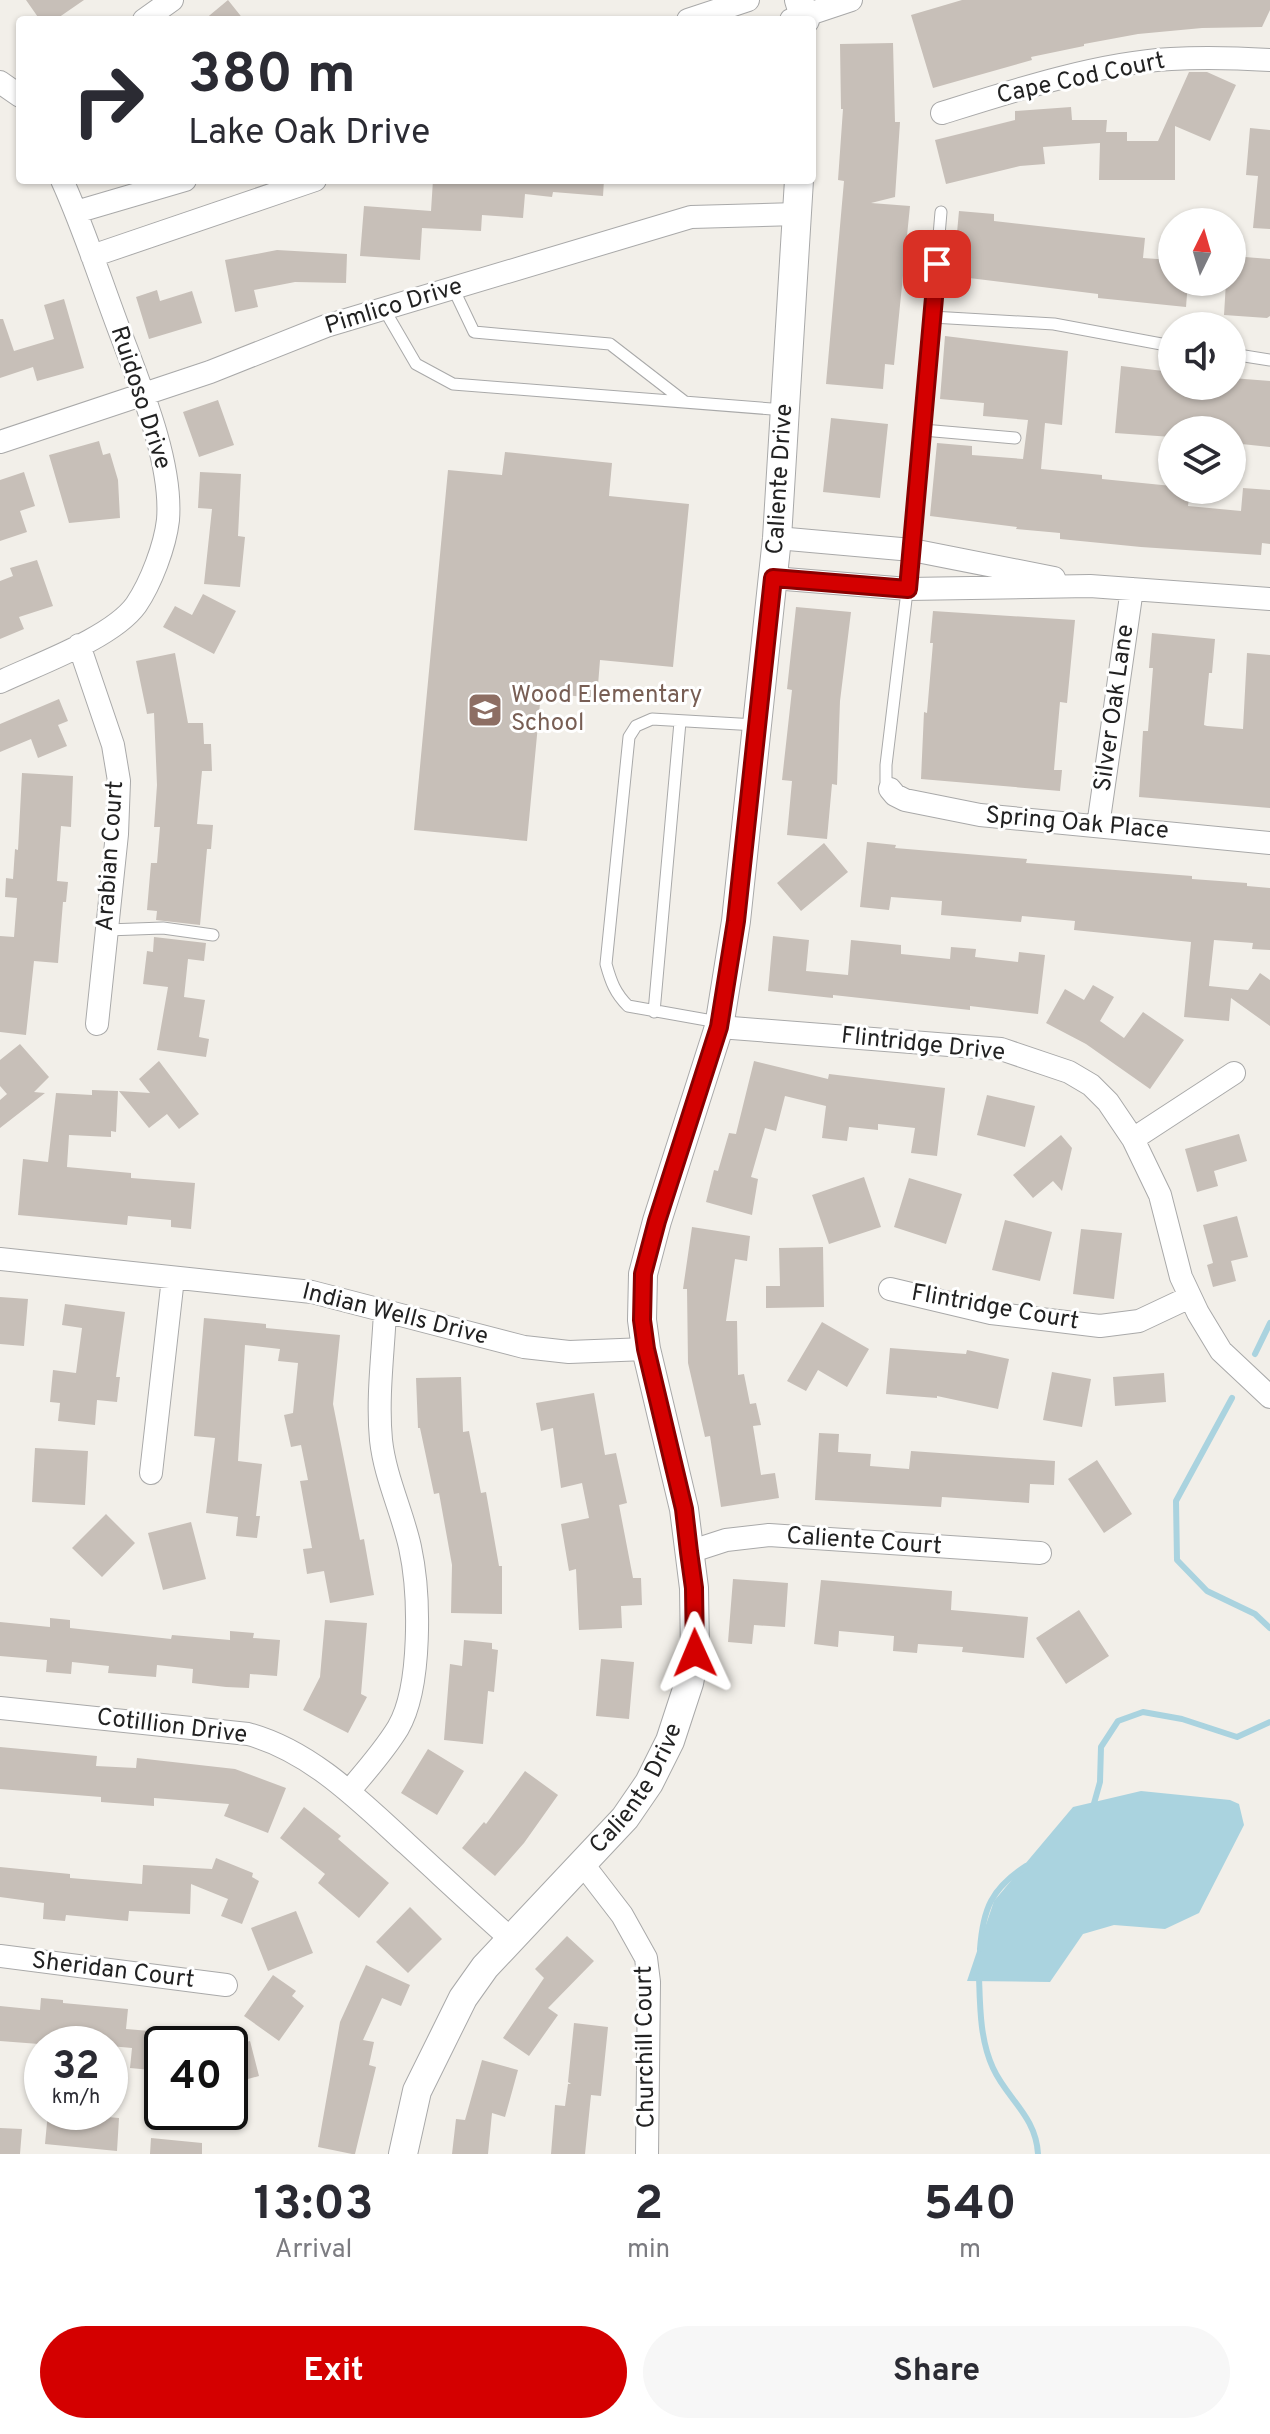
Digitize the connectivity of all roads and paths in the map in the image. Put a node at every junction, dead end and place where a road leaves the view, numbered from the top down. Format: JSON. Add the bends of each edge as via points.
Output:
{"nodes":[{"id":1,"x":172,"y":0,"type":"edge"},
{"id":2,"x":748,"y":0,"type":"edge"},
{"id":3,"x":851,"y":0,"type":"edge"},
{"id":4,"x":800,"y":14,"type":"edge"},
{"id":5,"x":150,"y":16,"type":"edge"},
{"id":6,"x":700,"y":16,"type":"edge"},
{"id":7,"x":1270,"y":60,"type":"edge"},
{"id":8,"x":942,"y":113,"type":"dead end"},
{"id":9,"x":64,"y":184,"type":"edge"},
{"id":10,"x":171,"y":184,"type":"edge"},
{"id":11,"x":303,"y":184,"type":"edge"},
{"id":12,"x":799,"y":184,"type":"edge"},
{"id":13,"x":76,"y":212,"type":"junction"},
{"id":14,"x":941,"y":212,"type":"dead end"},
{"id":15,"x":797,"y":214,"type":"junction"},
{"id":16,"x":92,"y":256,"type":"junction"},
{"id":17,"x":453,"y":288,"type":"junction"},
{"id":18,"x":384,"y":309,"type":"junction"},
{"id":19,"x":932,"y":317,"type":"junction"},
{"id":20,"x":1158,"y":343,"type":"edge"},
{"id":21,"x":1246,"y":356,"type":"edge"},
{"id":22,"x":1270,"y":360,"type":"edge"},
{"id":23,"x":142,"y":395,"type":"junction"},
{"id":24,"x":686,"y":403,"type":"junction"},
{"id":25,"x":785,"y":410,"type":"junction"},
{"id":26,"x":923,"y":430,"type":"junction"},
{"id":27,"x":1015,"y":438,"type":"dead end"},
{"id":28,"x":0,"y":442,"type":"edge"},
{"id":29,"x":777,"y":538,"type":"junction"},
{"id":30,"x":912,"y":550,"type":"junction"},
{"id":31,"x":773,"y":578,"type":"junction"},
{"id":32,"x":1090,"y":586,"type":"junction"},
{"id":33,"x":908,"y":589,"type":"junction"},
{"id":34,"x":1132,"y":589,"type":"junction"},
{"id":35,"x":1270,"y":599,"type":"edge"},
{"id":36,"x":79,"y":645,"type":"junction"},
{"id":37,"x":0,"y":682,"type":"edge"},
{"id":38,"x":680,"y":722,"type":"junction"},
{"id":39,"x":757,"y":725,"type":"junction"},
{"id":40,"x":890,"y":789,"type":"joint"},
{"id":41,"x":1098,"y":826,"type":"junction"},
{"id":42,"x":1270,"y":843,"type":"edge"},
{"id":43,"x":107,"y":930,"type":"junction"},
{"id":44,"x":213,"y":935,"type":"dead end"},
{"id":45,"x":654,"y":1012,"type":"junction"},
{"id":46,"x":97,"y":1024,"type":"dead end"},
{"id":47,"x":720,"y":1025,"type":"junction"},
{"id":48,"x":1234,"y":1073,"type":"dead end"},
{"id":49,"x":1133,"y":1139,"type":"junction"},
{"id":50,"x":0,"y":1259,"type":"edge"},
{"id":51,"x":173,"y":1278,"type":"junction"},
{"id":52,"x":890,"y":1289,"type":"dead end"},
{"id":53,"x":1190,"y":1297,"type":"junction"},
{"id":54,"x":385,"y":1312,"type":"junction"},
{"id":55,"x":646,"y":1349,"type":"junction"},
{"id":56,"x":1270,"y":1397,"type":"edge"},
{"id":57,"x":151,"y":1473,"type":"dead end"},
{"id":58,"x":689,"y":1552,"type":"junction"},
{"id":59,"x":1040,"y":1553,"type":"dead end"},
{"id":60,"x":0,"y":1708,"type":"edge"},
{"id":61,"x":349,"y":1791,"type":"junction"},
{"id":62,"x":582,"y":1863,"type":"junction"},
{"id":63,"x":511,"y":1939,"type":"junction"},
{"id":64,"x":0,"y":1956,"type":"edge"},
{"id":65,"x":226,"y":1985,"type":"dead end"},
{"id":66,"x":403,"y":2154,"type":"edge"},
{"id":67,"x":647,"y":2154,"type":"edge"}],
"edges":[{"from":1,"to":5,"type":"street"},
{"from":2,"to":6,"type":"street"},
{"from":3,"to":4,"type":"street"},
{"from":7,"to":8,"type":"street","name":"Cape Cod Court","via":[[1130,63]]},
{"from":9,"to":13,"type":"street","name":"Ruidoso Drive"},
{"from":10,"to":13,"type":"street"},
{"from":11,"to":16,"type":"street"},
{"from":12,"to":15,"type":"street","name":"Caliente Drive"},
{"from":13,"to":16,"type":"street","name":"Ruidoso Drive"},
{"from":14,"to":19,"type":"lane"},
{"from":15,"to":17,"type":"street","name":"Pimlico Drive","via":[[691,217]]},
{"from":15,"to":25,"type":"street","name":"Caliente Drive"},
{"from":16,"to":23,"type":"street","name":"Ruidoso Drive"},
{"from":17,"to":18,"type":"street","name":"Pimlico Drive"},
{"from":17,"to":24,"type":"lane","via":[[474,332],[610,344]]},
{"from":18,"to":23,"type":"street","name":"Pimlico Drive"},
{"from":18,"to":24,"type":"lane","via":[[416,364],[453,384]]},
{"from":19,"to":20,"type":"lane","via":[[1054,324]]},
{"from":19,"to":26,"type":"lane"},
{"from":21,"to":22,"type":"lane"},
{"from":23,"to":28,"type":"street","name":"Pimlico Drive"},
{"from":23,"to":36,"type":"street","name":"Ruidoso Drive","via":[[166,472],[168,519],[162,551],[136,605],[108,631]]},
{"from":24,"to":25,"type":"lane"},
{"from":25,"to":29,"type":"street","name":"Caliente Drive"},
{"from":26,"to":27,"type":"lane"},
{"from":26,"to":30,"type":"lane"},
{"from":29,"to":30,"type":"street"},
{"from":29,"to":31,"type":"street","name":"Caliente Drive"},
{"from":30,"to":32,"type":"street"},
{"from":30,"to":33,"type":"lane"},
{"from":31,"to":33,"type":"street"},
{"from":31,"to":39,"type":"street","name":"Caliente Drive"},
{"from":32,"to":33,"type":"street"},
{"from":32,"to":34,"type":"street"},
{"from":33,"to":40,"type":"lane","via":[[886,765]]},
{"from":34,"to":35,"type":"street"},
{"from":34,"to":41,"type":"street","name":"Silver Oak Lane"},
{"from":36,"to":37,"type":"street","name":"Ruidoso Drive"},
{"from":36,"to":43,"type":"street","name":"Arabian Court","via":[[113,745],[119,781]]},
{"from":38,"to":39,"type":"lane"},
{"from":38,"to":45,"type":"lane"},
{"from":38,"to":45,"type":"lane","via":[[652,719],[636,726],[629,737],[606,964],[628,1006]]},
{"from":39,"to":47,"type":"street","name":"Caliente Drive"},
{"from":40,"to":41,"type":"street","name":"Spring Oak Place","via":[[905,800],[980,815]]},
{"from":41,"to":42,"type":"street","name":"Spring Oak Place"},
{"from":43,"to":44,"type":"lane","via":[[163,928]]},
{"from":43,"to":46,"type":"street","name":"Arabian Court"},
{"from":45,"to":47,"type":"lane"},
{"from":47,"to":49,"type":"street","name":"Flintridge Drive","via":[[1001,1049],[1091,1085]]},
{"from":47,"to":55,"type":"street","name":"Caliente Drive","via":[[643,1274]]},
{"from":48,"to":49,"type":"street"},
{"from":49,"to":53,"type":"street","name":"Flintridge Drive","via":[[1160,1195]]},
{"from":50,"to":51,"type":"street","name":"Indian Wells Drive"},
{"from":51,"to":54,"type":"street","name":"Indian Wells Drive","via":[[312,1292]]},
{"from":51,"to":57,"type":"street"},
{"from":52,"to":53,"type":"street","name":"Flintridge Court","via":[[991,1313],[1100,1326],[1139,1321]]},
{"from":53,"to":56,"type":"street","name":"Flintridge Drive","via":[[1221,1351]]},
{"from":54,"to":55,"type":"street","name":"Indian Wells Drive","via":[[524,1347],[569,1352]]},
{"from":54,"to":61,"type":"street","via":[[381,1441],[410,1547],[416,1595],[415,1669],[399,1726]]},
{"from":55,"to":58,"type":"street","name":"Caliente Drive","via":[[684,1509]]},
{"from":58,"to":59,"type":"street","name":"Caliente Court","via":[[726,1540],[769,1535]]},
{"from":58,"to":62,"type":"street","name":"Caliente Drive","via":[[695,1653],[670,1741],[625,1818]]},
{"from":60,"to":61,"type":"street","name":"Cotillion Drive","via":[[248,1734],[291,1751]]},
{"from":61,"to":63,"type":"street","name":"Cotillion Drive"},
{"from":62,"to":63,"type":"street","name":"Caliente Drive"},
{"from":62,"to":67,"type":"street","name":"Churchill Court","via":[[622,1915],[646,1958]]},
{"from":63,"to":66,"type":"street","name":"Caliente Drive","via":[[470,1988],[437,2047],[417,2091]]},
{"from":64,"to":65,"type":"street","name":"Sheridan Court"}]}
